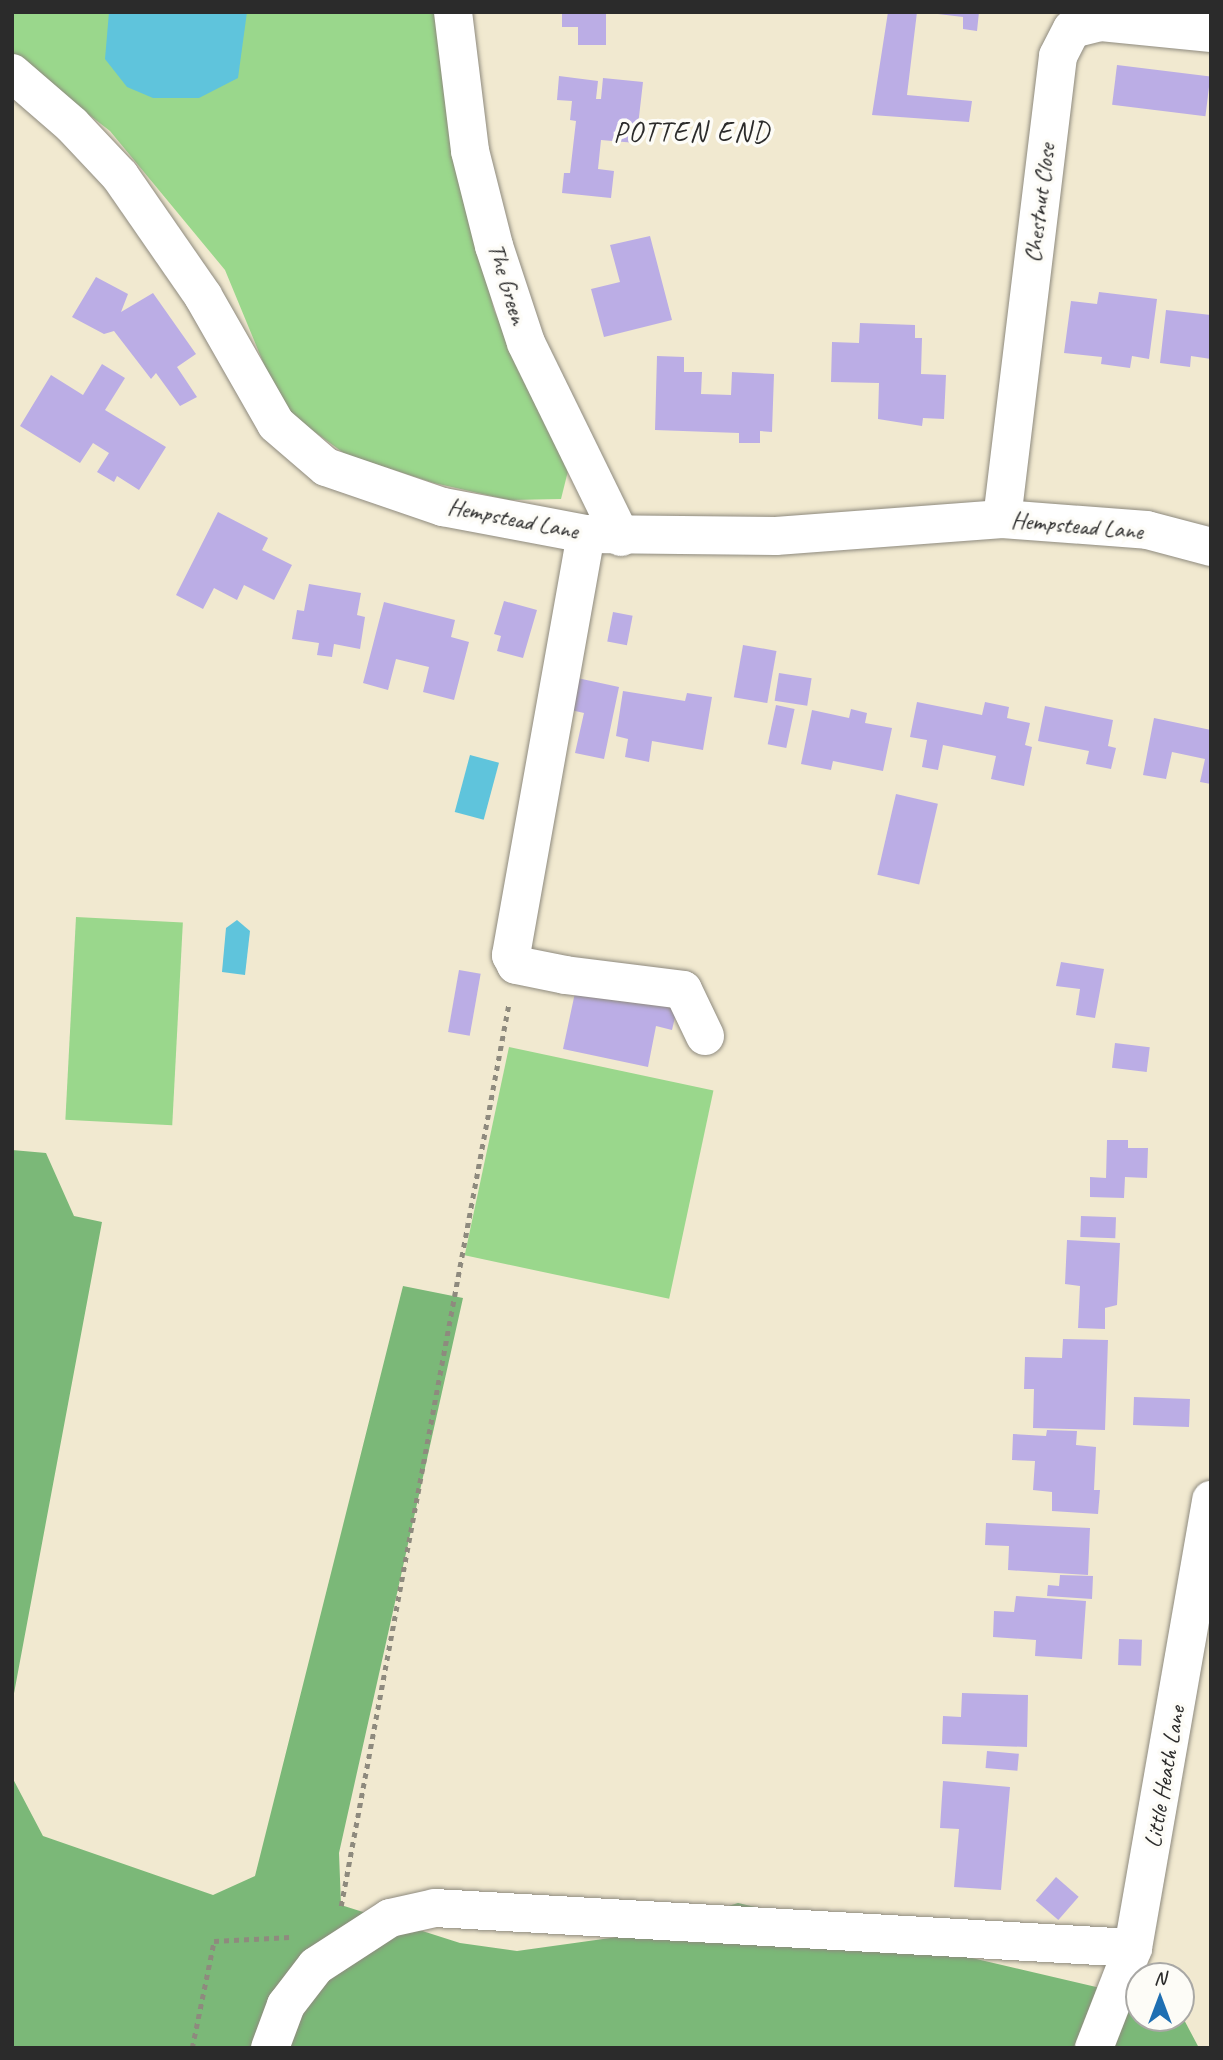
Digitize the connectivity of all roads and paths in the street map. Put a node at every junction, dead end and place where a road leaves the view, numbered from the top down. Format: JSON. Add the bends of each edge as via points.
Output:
{"nodes":[{"id":1,"x":453,"y":12,"type":"edge"},
{"id":2,"x":1211,"y":33,"type":"edge"},
{"id":3,"x":12,"y":73,"type":"edge"},
{"id":4,"x":1002,"y":519,"type":"junction"},
{"id":5,"x":603,"y":536,"type":"junction"},
{"id":6,"x":1211,"y":547,"type":"edge"},
{"id":7,"x":516,"y":965,"type":"junction"},
{"id":8,"x":705,"y":1035,"type":"dead end"},
{"id":9,"x":1211,"y":1500,"type":"edge"},
{"id":10,"x":338,"y":1921,"type":"dead end"},
{"id":11,"x":295,"y":1937,"type":"dead end"},
{"id":12,"x":1133,"y":1948,"type":"junction"},
{"id":13,"x":192,"y":2048,"type":"edge"},
{"id":14,"x":270,"y":2048,"type":"edge"},
{"id":15,"x":1094,"y":2048,"type":"edge"}],
"edges":[{"from":1,"to":5,"type":"street","name":"The Green","via":[[470,151],[502,270]]},
{"from":2,"to":4,"type":"street","name":"Chestnut Close","via":[[1101,22],[1072,29],[1058,56]]},
{"from":3,"to":5,"type":"street","name":"Hempstead Lane","via":[[72,125],[120,176],[203,296],[276,424],[326,467],[443,507]]},
{"from":4,"to":5,"type":"street","name":"Hempstead Lane","via":[[776,536]]},
{"from":4,"to":6,"type":"street","name":"Hempstead Lane","via":[[1147,530]]},
{"from":5,"to":7,"type":"street","via":[[511,955]]},
{"from":7,"to":8,"type":"street","via":[[683,990]]},
{"from":7,"to":10,"type":"path"},
{"from":9,"to":12,"type":"street","name":"Little Heath Lane"},
{"from":11,"to":13,"type":"path","via":[[214,1941]]},
{"from":12,"to":14,"type":"street","via":[[435,1908],[390,1918],[316,1966],[286,2005]]},
{"from":12,"to":15,"type":"street","name":"Little Heath Lane"}]}
